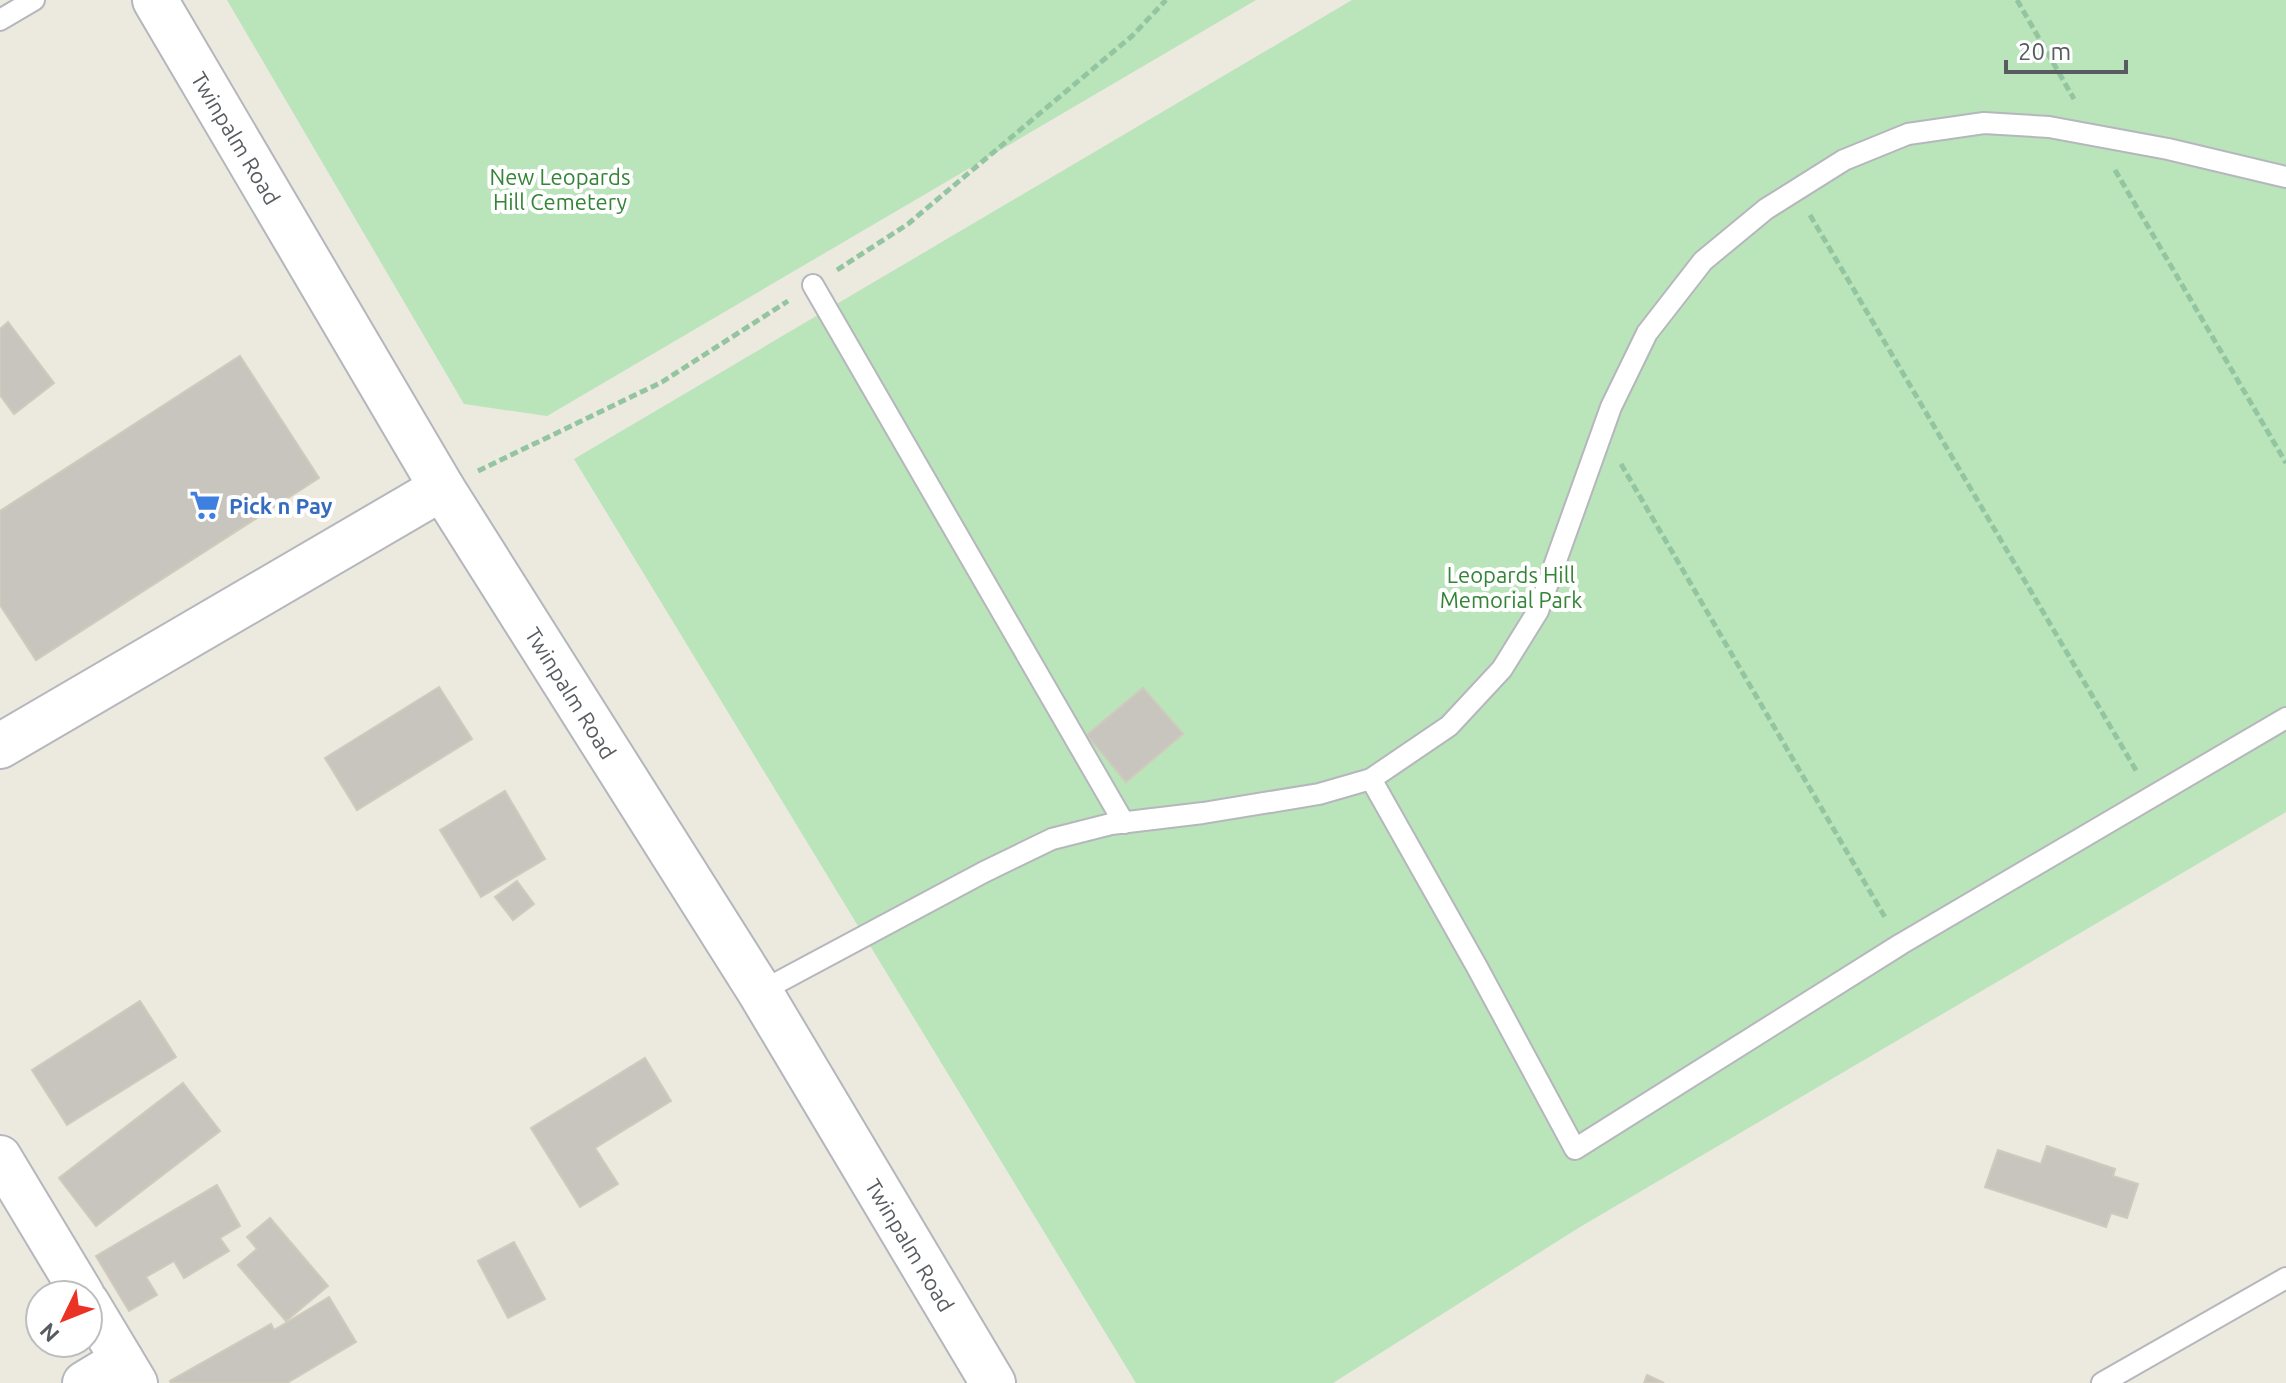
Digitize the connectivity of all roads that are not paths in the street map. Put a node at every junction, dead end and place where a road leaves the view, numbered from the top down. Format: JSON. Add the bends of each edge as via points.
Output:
{"nodes":[{"id":1,"x":34,"y":0,"type":"edge"},
{"id":2,"x":155,"y":0,"type":"edge"},
{"id":3,"x":0,"y":20,"type":"edge"},
{"id":4,"x":2286,"y":177,"type":"edge"},
{"id":5,"x":813,"y":285,"type":"dead end"},
{"id":6,"x":442,"y":488,"type":"junction"},
{"id":7,"x":2286,"y":718,"type":"edge"},
{"id":8,"x":0,"y":746,"type":"edge"},
{"id":9,"x":1371,"y":779,"type":"junction"},
{"id":10,"x":1124,"y":823,"type":"junction"},
{"id":11,"x":760,"y":992,"type":"junction"},
{"id":12,"x":0,"y":1157,"type":"edge"},
{"id":13,"x":2286,"y":1278,"type":"edge"},
{"id":14,"x":73,"y":1279,"type":"edge"},
{"id":15,"x":104,"y":1330,"type":"edge"},
{"id":16,"x":129,"y":1372,"type":"edge"},
{"id":17,"x":84,"y":1383,"type":"edge"},
{"id":18,"x":993,"y":1383,"type":"edge"},
{"id":19,"x":2102,"y":1383,"type":"edge"}],
"edges":[{"from":1,"to":3,"type":"lane"},
{"from":2,"to":6,"type":"main road","name":"Twinpalm Road"},
{"from":4,"to":9,"type":"lane","via":[[2049,127],[1984,123],[1908,134],[1844,160],[1766,209],[1703,261],[1647,333],[1611,407],[1538,611],[1502,669],[1449,726]]},
{"from":5,"to":10,"type":"lane"},
{"from":6,"to":8,"type":"main road"},
{"from":6,"to":11,"type":"main road","name":"Twinpalm Road"},
{"from":7,"to":9,"type":"lane","via":[[1901,944],[1575,1149]]},
{"from":9,"to":10,"type":"lane","via":[[1319,794]]},
{"from":10,"to":11,"type":"lane","via":[[1052,839]]},
{"from":11,"to":18,"type":"main road","name":"Twinpalm Road"},
{"from":12,"to":14,"type":"street"},
{"from":13,"to":19,"type":"lane"},
{"from":15,"to":16,"type":"street"},
{"from":16,"to":17,"type":"street"}]}
